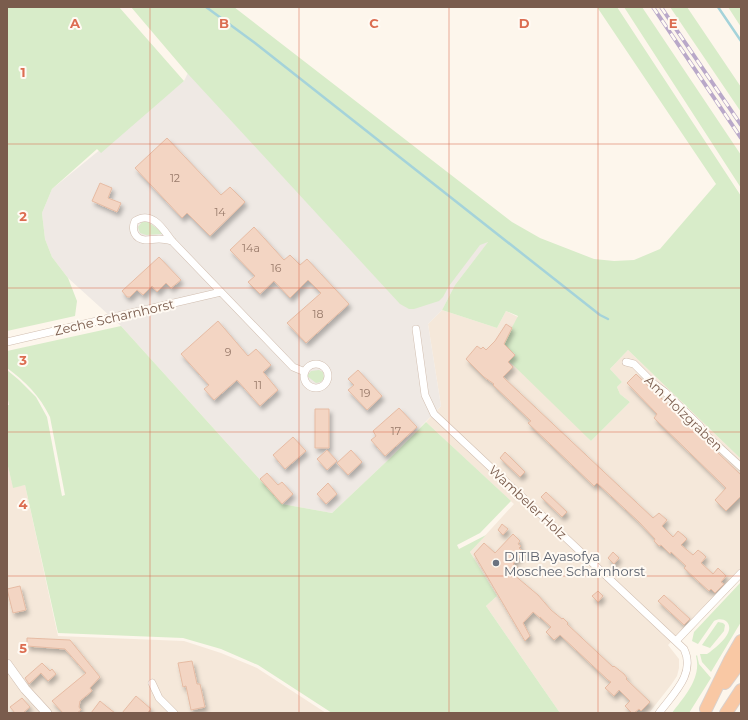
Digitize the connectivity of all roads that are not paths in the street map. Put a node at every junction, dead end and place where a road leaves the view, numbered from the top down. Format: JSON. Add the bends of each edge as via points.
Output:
{"nodes":[{"id":1,"x":172,"y":241,"type":"junction"},
{"id":2,"x":221,"y":292,"type":"junction"},
{"id":3,"x":416,"y":329,"type":"dead end"},
{"id":4,"x":7,"y":342,"type":"edge"},
{"id":5,"x":626,"y":362,"type":"dead end"},
{"id":6,"x":305,"y":372,"type":"dead end"},
{"id":7,"x":741,"y":467,"type":"edge"},
{"id":8,"x":741,"y":573,"type":"edge"},
{"id":9,"x":676,"y":641,"type":"junction"},
{"id":10,"x":741,"y":641,"type":"edge"},
{"id":11,"x":741,"y":661,"type":"edge"},
{"id":12,"x":7,"y":664,"type":"edge"},
{"id":13,"x":152,"y":683,"type":"dead end"},
{"id":14,"x":741,"y":690,"type":"edge"},
{"id":15,"x":705,"y":711,"type":"edge"},
{"id":16,"x":47,"y":713,"type":"edge"},
{"id":17,"x":174,"y":713,"type":"edge"},
{"id":18,"x":659,"y":713,"type":"edge"},
{"id":19,"x":726,"y":713,"type":"edge"}],
"edges":[{"from":1,"to":1,"type":"street","via":[[152,219],[139,218],[133,225],[135,235],[142,239]]},
{"from":1,"to":2,"type":"street"},
{"from":2,"to":4,"type":"street","name":"Zeche Scharnhorst"},
{"from":2,"to":6,"type":"street","via":[[292,367]]},
{"from":3,"to":9,"type":"street","name":"Wambeler Holz","via":[[425,395],[434,414]]},
{"from":5,"to":7,"type":"street","name":"Am Holzgraben","via":[[634,364],[665,392]]},
{"from":8,"to":9,"type":"street"},
{"from":9,"to":18,"type":"street","name":"Wambeler Holz","via":[[688,656],[686,676]]},
{"from":10,"to":15,"type":"highway"},
{"from":11,"to":15,"type":"highway"},
{"from":12,"to":16,"type":"street"},
{"from":13,"to":17,"type":"street","via":[[159,698]]},
{"from":14,"to":19,"type":"highway"}]}
